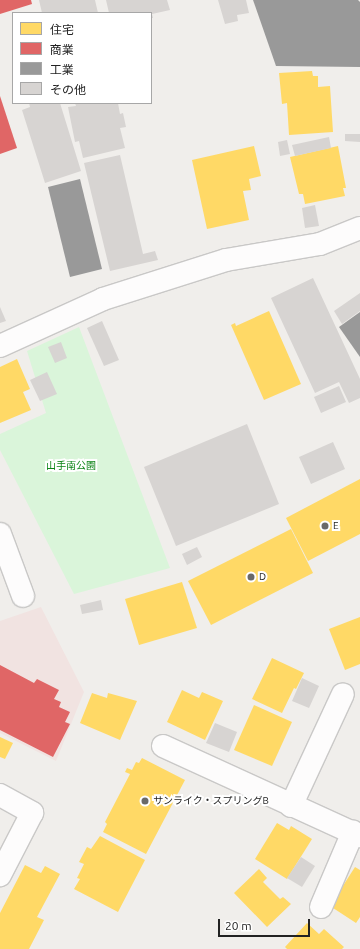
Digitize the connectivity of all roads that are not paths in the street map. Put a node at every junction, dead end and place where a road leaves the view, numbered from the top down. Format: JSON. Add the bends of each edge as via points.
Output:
{"nodes":[{"id":1,"x":360,"y":228,"type":"edge"},
{"id":2,"x":0,"y":346,"type":"edge"},
{"id":3,"x":0,"y":534,"type":"edge"},
{"id":4,"x":23,"y":596,"type":"dead end"},
{"id":5,"x":343,"y":694,"type":"dead end"},
{"id":6,"x":163,"y":746,"type":"dead end"},
{"id":7,"x":0,"y":795,"type":"edge"},
{"id":8,"x":291,"y":806,"type":"junction"},
{"id":9,"x":356,"y":834,"type":"edge"},
{"id":10,"x":0,"y":875,"type":"edge"},
{"id":11,"x":321,"y":907,"type":"dead end"}],
"edges":[{"from":1,"to":2,"type":"street","via":[[320,244],[226,260],[103,299]]},
{"from":3,"to":4,"type":"street"},
{"from":5,"to":8,"type":"street"},
{"from":6,"to":8,"type":"street"},
{"from":7,"to":10,"type":"street","via":[[32,813]]},
{"from":8,"to":9,"type":"street"},
{"from":9,"to":11,"type":"street"}]}
